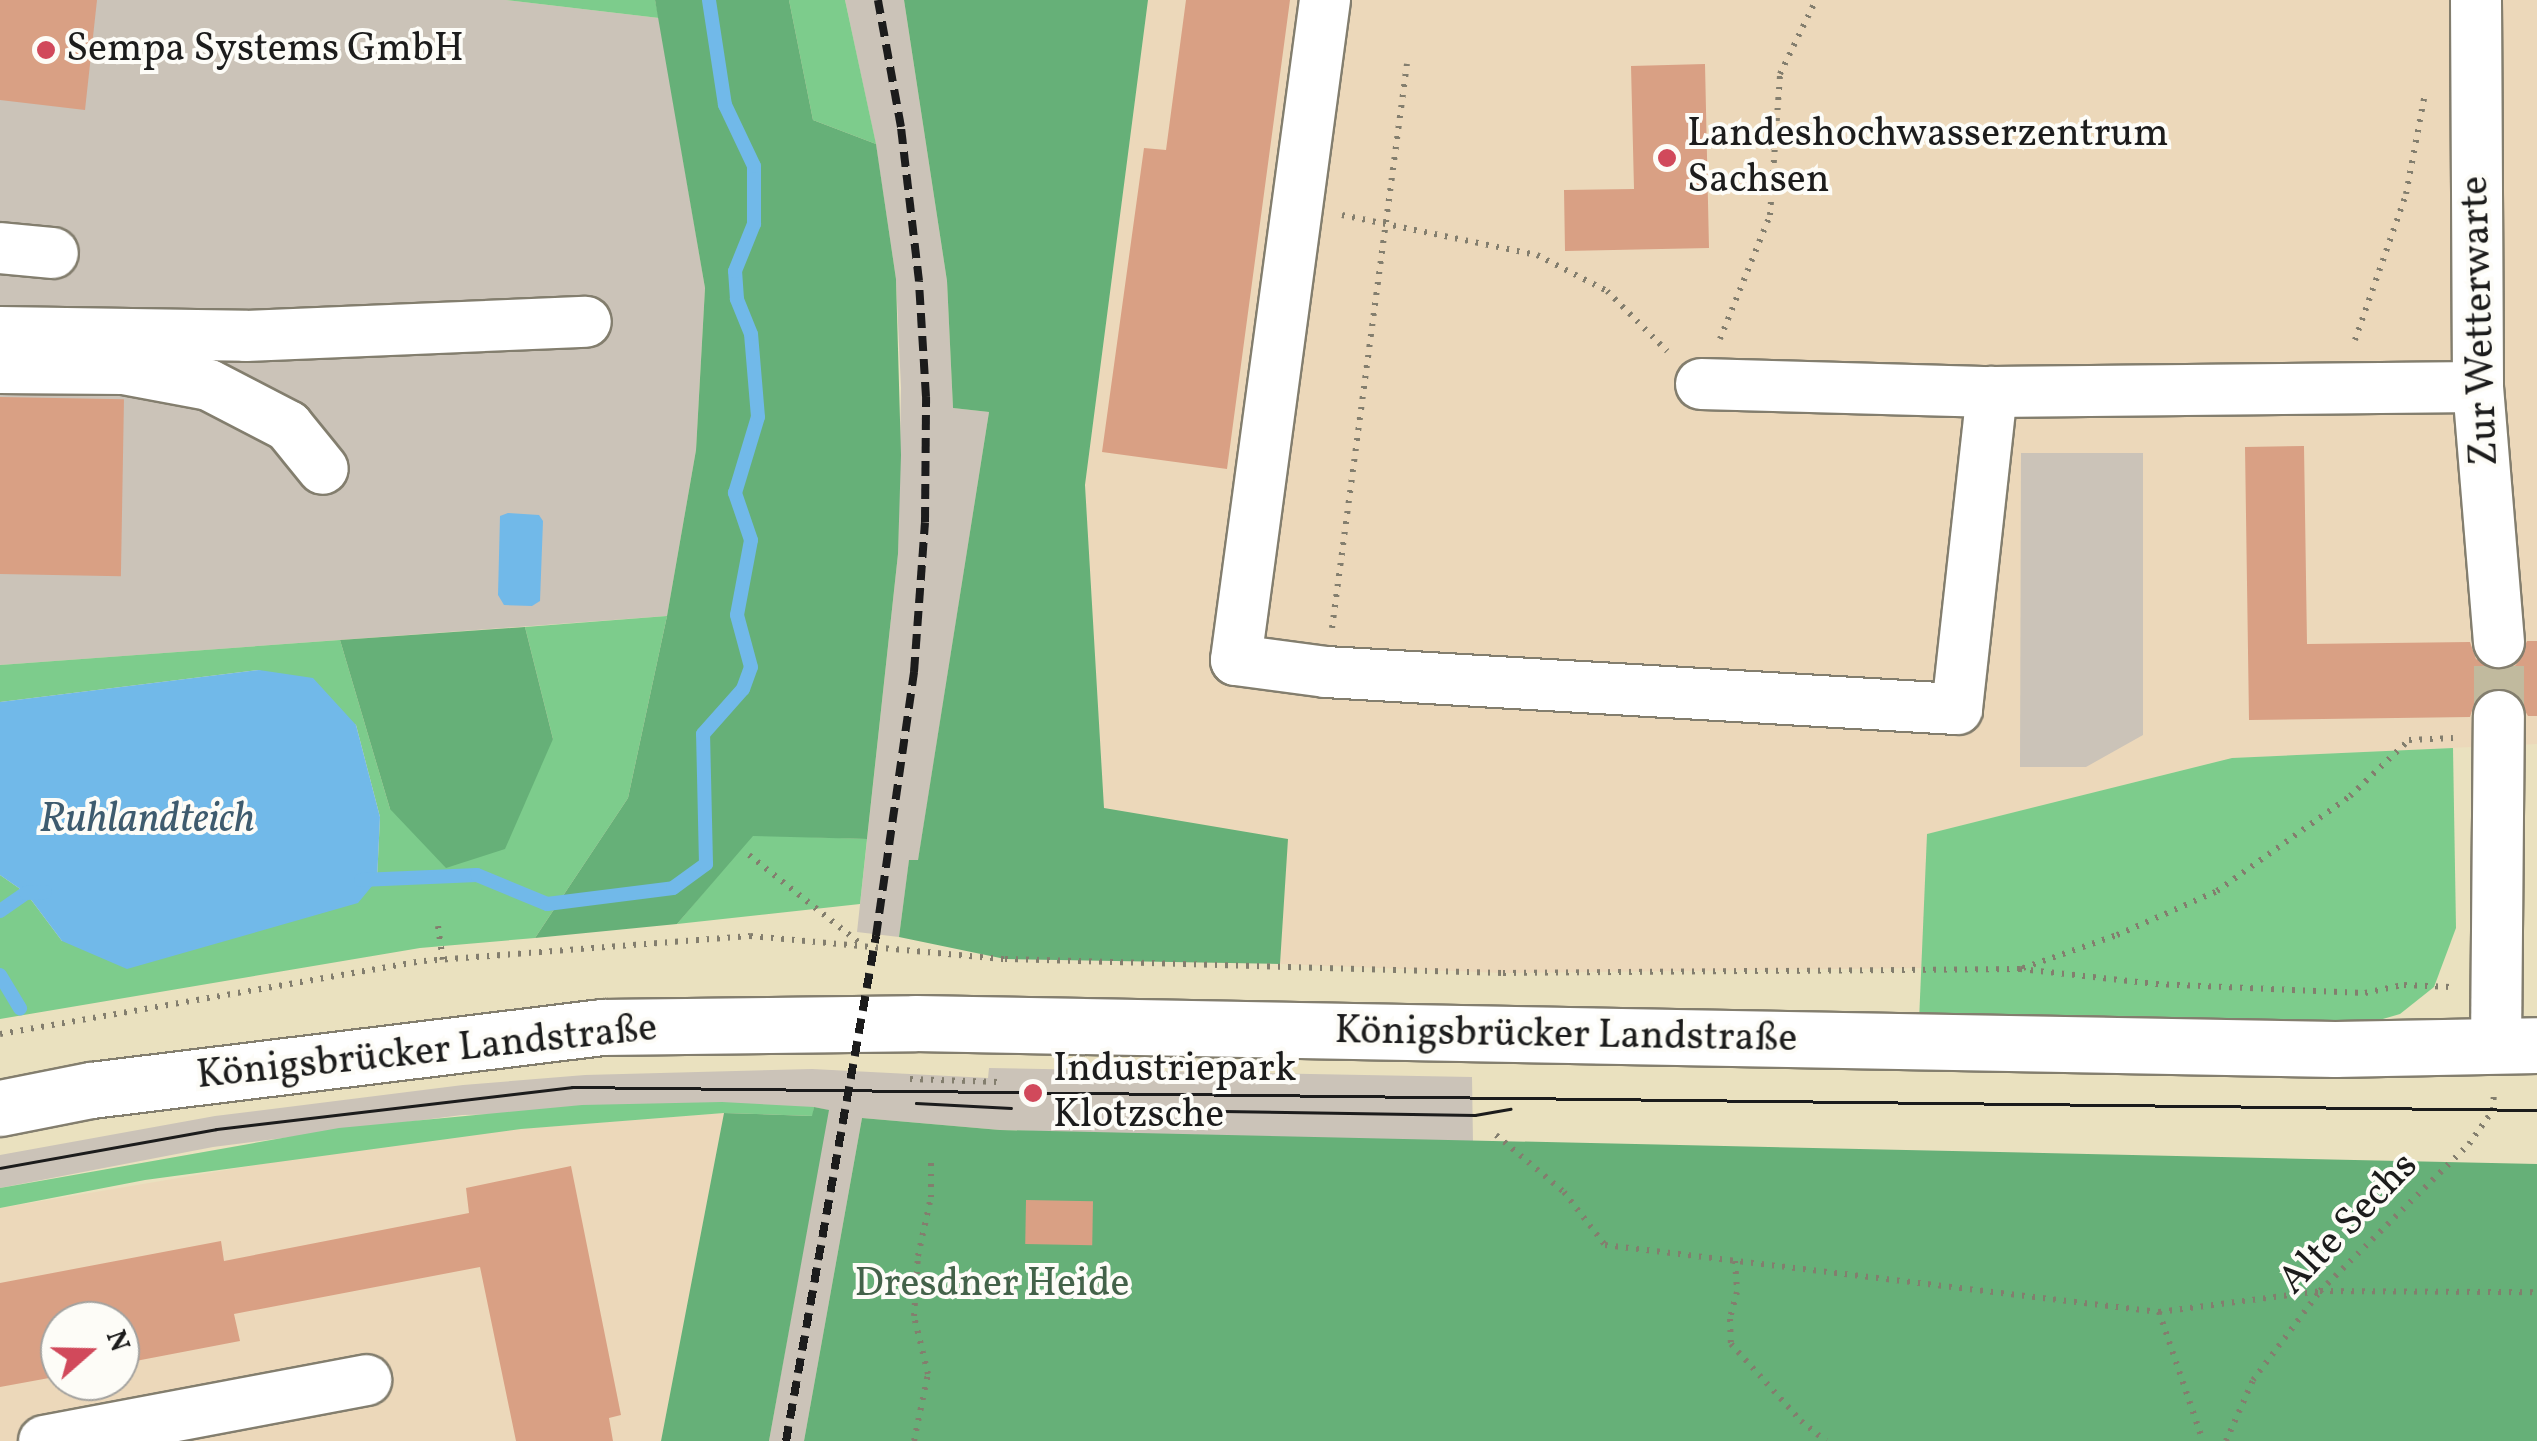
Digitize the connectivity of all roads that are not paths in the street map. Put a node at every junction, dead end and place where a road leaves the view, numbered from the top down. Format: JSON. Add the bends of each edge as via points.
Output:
{"nodes":[{"id":1,"x":1324,"y":0,"type":"edge"},
{"id":2,"x":2476,"y":0,"type":"edge"},
{"id":3,"x":0,"y":248,"type":"edge"},
{"id":4,"x":53,"y":254,"type":"dead end"},
{"id":5,"x":586,"y":322,"type":"dead end"},
{"id":6,"x":0,"y":332,"type":"edge"},
{"id":7,"x":0,"y":368,"type":"edge"},
{"id":8,"x":1702,"y":384,"type":"road end"},
{"id":9,"x":2478,"y":388,"type":"junction"},
{"id":10,"x":1992,"y":392,"type":"junction"},
{"id":11,"x":323,"y":469,"type":"dead end"},
{"id":12,"x":2499,"y":642,"type":"tunnel mouth"},
{"id":13,"x":2499,"y":716,"type":"tunnel mouth"},
{"id":14,"x":2517,"y":1046,"type":"edge"},
{"id":15,"x":0,"y":1108,"type":"edge"},
{"id":16,"x":366,"y":1380,"type":"dead end"},
{"id":17,"x":44,"y":1441,"type":"edge"}],
"edges":[{"from":1,"to":10,"type":"street","via":[[1236,660],[1326,672],[1956,709]]},
{"from":2,"to":9,"type":"street","name":"Zur Wetterwarte"},
{"from":3,"to":4,"type":"street"},
{"from":5,"to":6,"type":"street","via":[[246,336]]},
{"from":7,"to":11,"type":"street","via":[[123,370],[209,385],[288,426]]},
{"from":8,"to":10,"type":"street"},
{"from":9,"to":10,"type":"street"},
{"from":9,"to":12,"type":"street","name":"Zur Wetterwarte"},
{"from":13,"to":14,"type":"street","via":[[2496,986]]},
{"from":14,"to":15,"type":"main road","name":"Königsbrücker Landstraße","via":[[1680,1040],[915,1023],[602,1027],[92,1090]]},
{"from":16,"to":17,"type":"street"}]}
